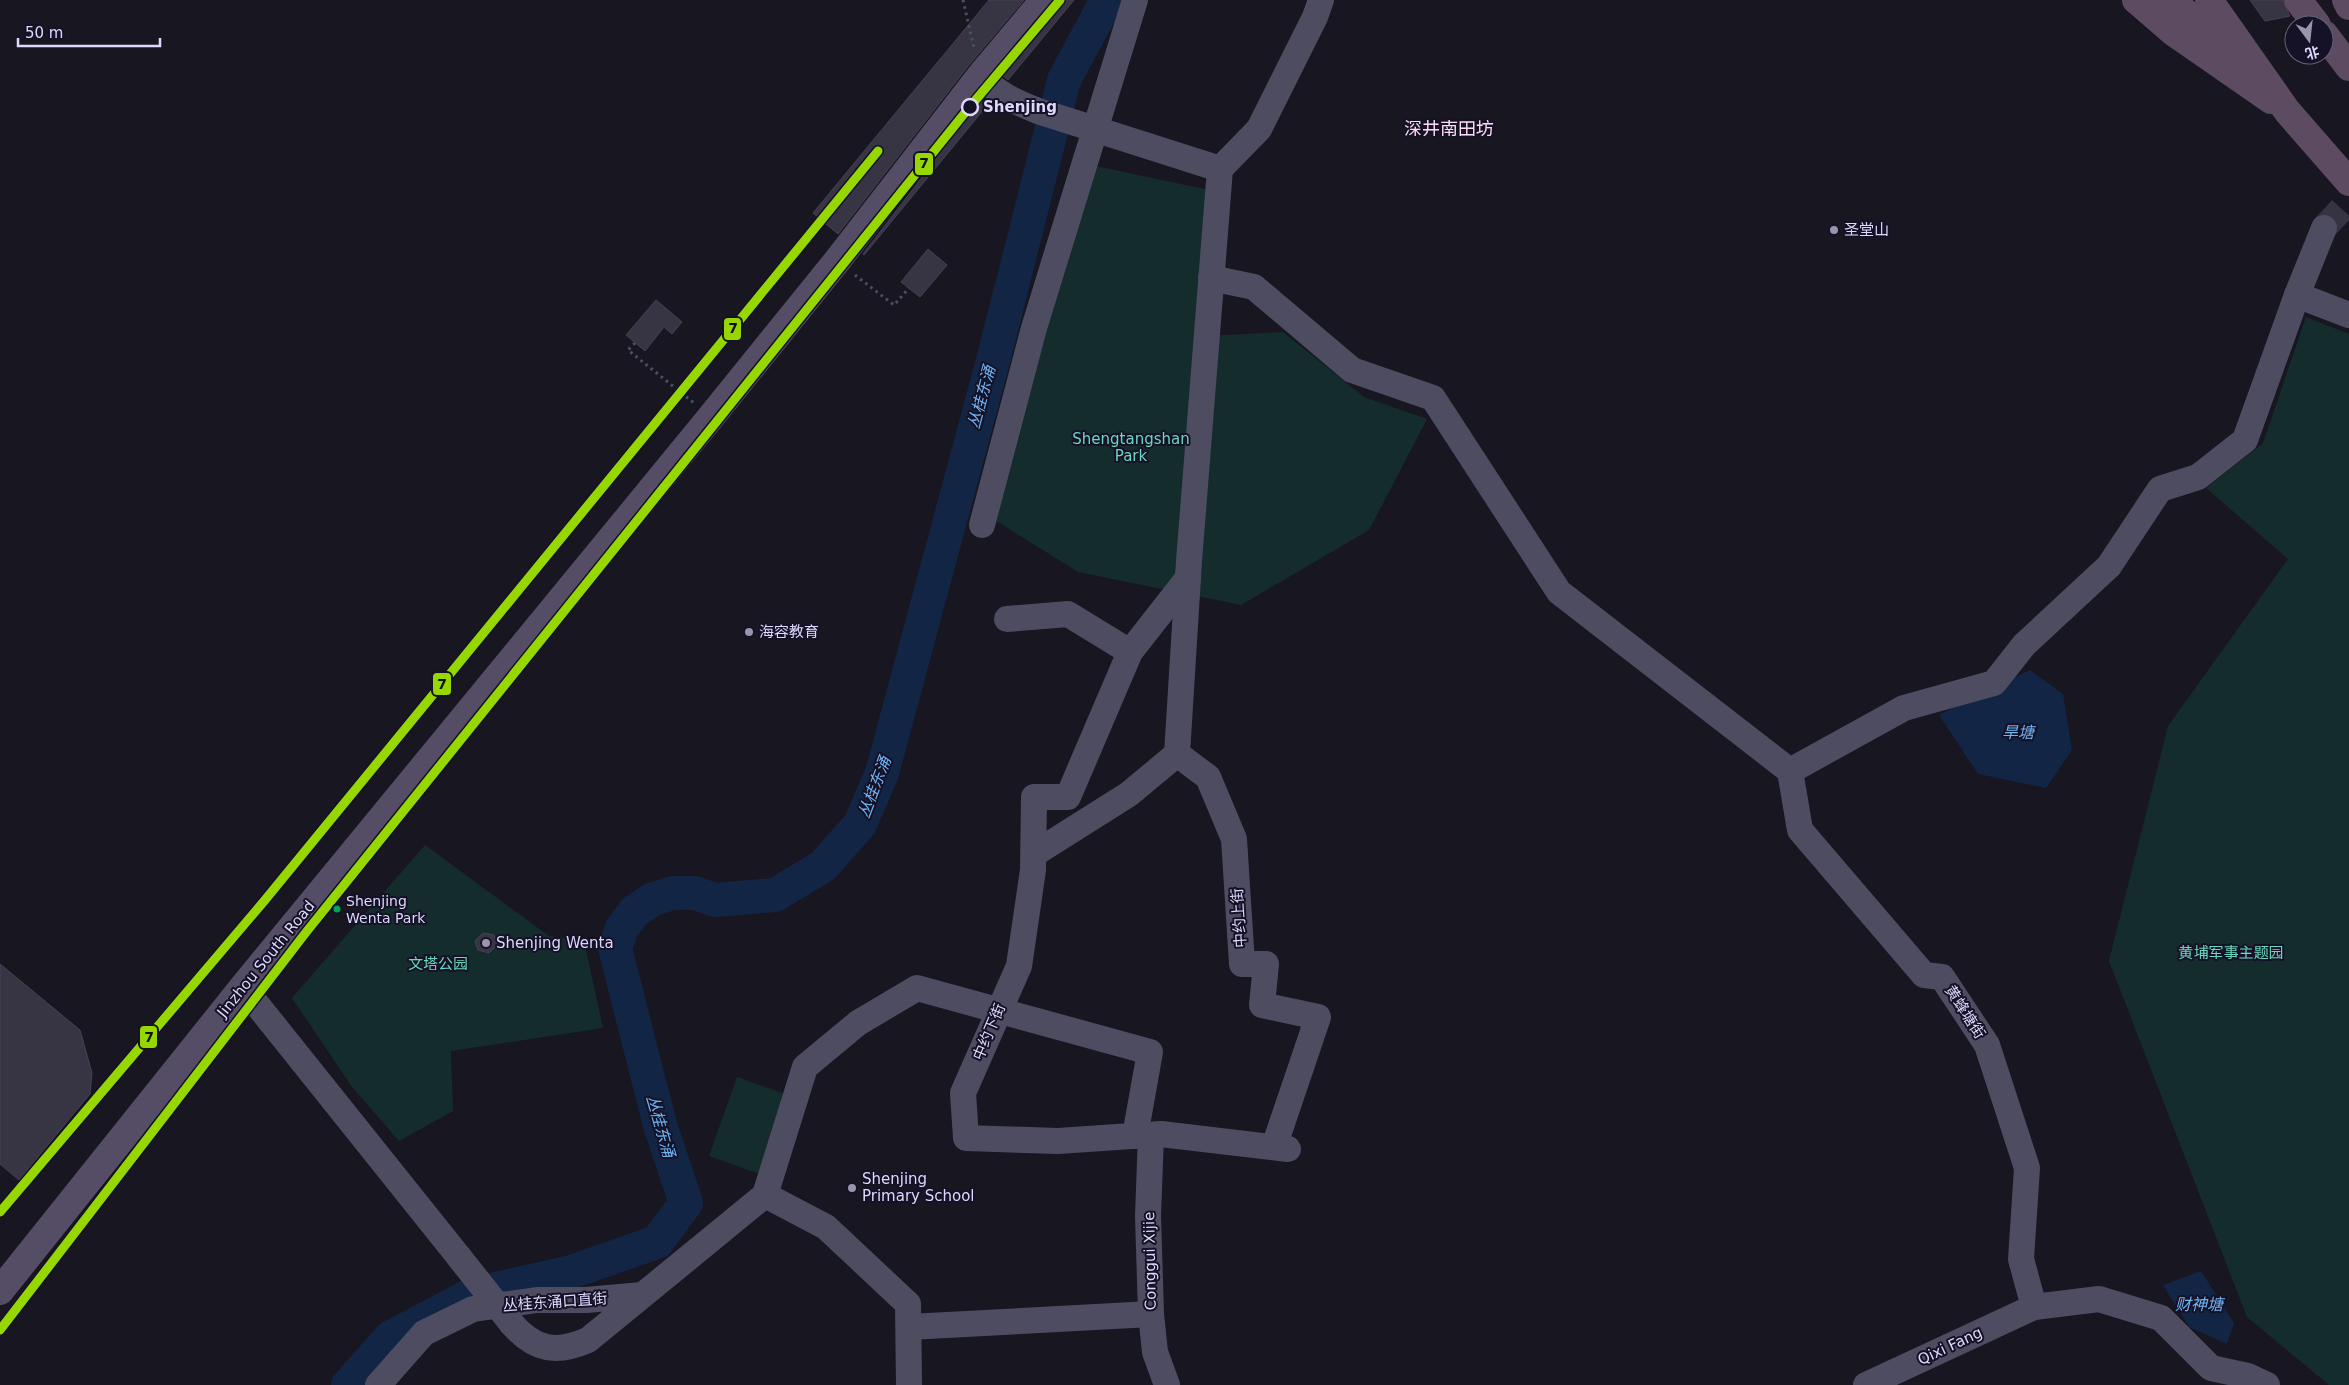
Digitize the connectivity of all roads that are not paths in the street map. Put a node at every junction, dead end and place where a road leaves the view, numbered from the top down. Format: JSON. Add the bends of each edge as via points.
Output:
{"nodes":[{"id":1,"x":1044,"y":0,"type":"edge"},
{"id":2,"x":1135,"y":0,"type":"edge"},
{"id":3,"x":1320,"y":0,"type":"edge"},
{"id":4,"x":2136,"y":0,"type":"edge"},
{"id":5,"x":2170,"y":0,"type":"edge"},
{"id":6,"x":2209,"y":0,"type":"edge"},
{"id":7,"x":2298,"y":0,"type":"edge"},
{"id":8,"x":2346,"y":0,"type":"edge"},
{"id":9,"x":2349,"y":6,"type":"edge"},
{"id":10,"x":2309,"y":15,"type":"edge"},
{"id":11,"x":2334,"y":47,"type":"edge"},
{"id":12,"x":2349,"y":67,"type":"edge"},
{"id":13,"x":2260,"y":72,"type":"junction"},
{"id":14,"x":981,"y":75,"type":"junction"},
{"id":15,"x":2287,"y":111,"type":"junction"},
{"id":16,"x":1084,"y":126,"type":"junction"},
{"id":17,"x":1220,"y":169,"type":"junction"},
{"id":18,"x":2349,"y":182,"type":"edge"},
{"id":19,"x":2324,"y":228,"type":"tunnel mouth"},
{"id":20,"x":1211,"y":278,"type":"junction"},
{"id":21,"x":2297,"y":295,"type":"junction"},
{"id":22,"x":2349,"y":315,"type":"edge"},
{"id":23,"x":982,"y":525,"type":"dead end"},
{"id":24,"x":1188,"y":578,"type":"junction"},
{"id":25,"x":1008,"y":619,"type":"dead end"},
{"id":26,"x":1130,"y":652,"type":"junction"},
{"id":27,"x":1177,"y":754,"type":"junction"},
{"id":28,"x":1790,"y":771,"type":"junction"},
{"id":29,"x":1034,"y":854,"type":"junction"},
{"id":30,"x":243,"y":987,"type":"junction"},
{"id":31,"x":999,"y":1010,"type":"junction"},
{"id":32,"x":1143,"y":1135,"type":"junction"},
{"id":33,"x":1281,"y":1148,"type":"joint"},
{"id":34,"x":765,"y":1195,"type":"junction"},
{"id":35,"x":0,"y":1290,"type":"edge"},
{"id":36,"x":642,"y":1295,"type":"junction"},
{"id":37,"x":2034,"y":1307,"type":"junction"},
{"id":38,"x":1151,"y":1314,"type":"junction"},
{"id":39,"x":909,"y":1327,"type":"junction"},
{"id":40,"x":378,"y":1385,"type":"edge"},
{"id":41,"x":909,"y":1385,"type":"edge"},
{"id":42,"x":1167,"y":1385,"type":"edge"},
{"id":43,"x":1866,"y":1385,"type":"edge"},
{"id":44,"x":2267,"y":1385,"type":"edge"}],
"edges":[{"from":1,"to":14,"type":"main road","name":"Jinzhou South Road"},
{"from":2,"to":16,"type":"street"},
{"from":3,"to":17,"type":"street","via":[[1260,129]]},
{"from":4,"to":15,"type":"highway","via":[[2173,32]]},
{"from":5,"to":13,"type":"highway"},
{"from":6,"to":13,"type":"highway"},
{"from":7,"to":10,"type":"highway"},
{"from":8,"to":9,"type":"highway"},
{"from":11,"to":12,"type":"highway"},
{"from":13,"to":15,"type":"highway"},
{"from":14,"to":16,"type":"street","via":[[1009,99]]},
{"from":14,"to":30,"type":"main road","name":"Jinzhou South Road","via":[[711,417]]},
{"from":15,"to":18,"type":"highway"},
{"from":16,"to":17,"type":"street"},
{"from":16,"to":23,"type":"street"},
{"from":17,"to":20,"type":"street"},
{"from":19,"to":21,"type":"street"},
{"from":20,"to":24,"type":"street"},
{"from":20,"to":28,"type":"street","via":[[1254,287],[1352,370],[1433,398],[1559,592]]},
{"from":21,"to":22,"type":"street"},
{"from":21,"to":28,"type":"street","via":[[2245,440],[2198,477],[2160,489],[2109,566],[2024,645],[1994,683],[1904,708]]},
{"from":24,"to":26,"type":"street"},
{"from":24,"to":27,"type":"street"},
{"from":25,"to":26,"type":"street","via":[[1068,614]]},
{"from":26,"to":29,"type":"street","name":"中约下街","via":[[1068,797],[1034,797]]},
{"from":27,"to":29,"type":"street","via":[[1129,794]]},
{"from":27,"to":33,"type":"street","name":"中约上街","via":[[1208,777],[1234,839],[1242,964],[1266,964],[1262,1005],[1318,1017]]},
{"from":28,"to":37,"type":"street","name":"黄蜂塘街","via":[[1800,830],[1924,975],[1942,977],[1987,1045],[2026,1168],[2021,1259]]},
{"from":29,"to":31,"type":"street","name":"中约下街","via":[[1019,966]]},
{"from":30,"to":35,"type":"main road","name":"Jinzhou South Road"},
{"from":30,"to":36,"type":"street","bridge":true,"via":[[523,1336],[538,1345],[555,1349],[572,1347],[588,1340]]},
{"from":31,"to":32,"type":"street","name":"Conggui Xijie","via":[[1150,1052]]},
{"from":31,"to":32,"type":"street","name":"中约下街","via":[[963,1093],[966,1138],[1058,1141]]},
{"from":31,"to":34,"type":"street","via":[[917,988],[858,1023],[805,1067]]},
{"from":32,"to":33,"type":"street","name":"中约下街","via":[[1161,1134]]},
{"from":32,"to":38,"type":"street","name":"Conggui Xijie"},
{"from":34,"to":36,"type":"street"},
{"from":34,"to":39,"type":"street","via":[[826,1227],[908,1304]]},
{"from":36,"to":40,"type":"street","name":"丛桂东涌口直街","via":[[537,1300],[473,1309],[424,1333]]},
{"from":37,"to":43,"type":"street","name":"Qixi Fang"},
{"from":37,"to":44,"type":"street","name":"Qixi Fang","via":[[2099,1299],[2161,1318],[2211,1368],[2248,1376]]},
{"from":38,"to":39,"type":"street"},
{"from":38,"to":42,"type":"street","name":"Conggui Xijie","via":[[1155,1352]]},
{"from":39,"to":41,"type":"street"}]}
